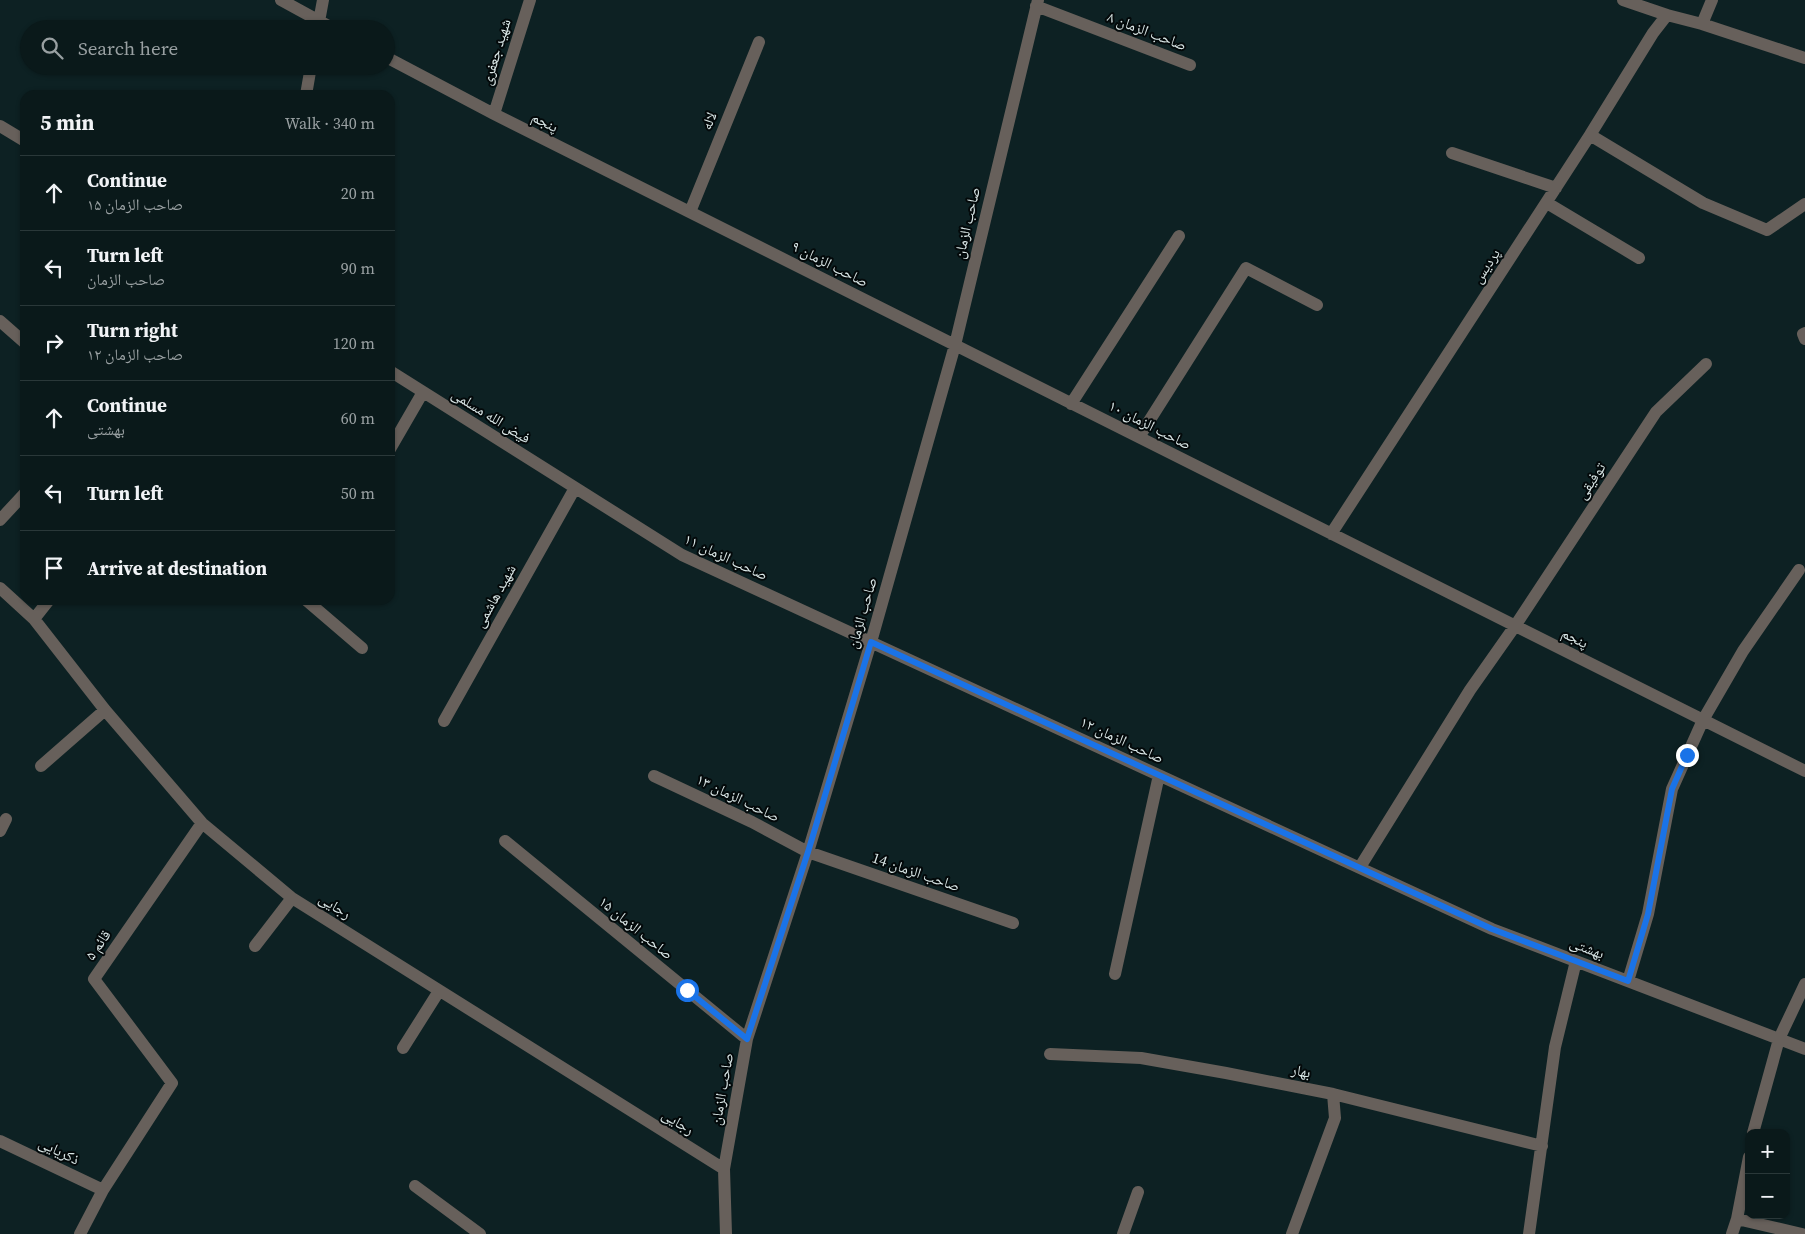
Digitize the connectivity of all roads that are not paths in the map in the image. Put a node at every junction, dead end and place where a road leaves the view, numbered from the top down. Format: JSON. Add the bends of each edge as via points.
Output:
{"nodes":[{"id":1,"x":281,"y":0,"type":"edge"},
{"id":2,"x":323,"y":0,"type":"edge"},
{"id":3,"x":530,"y":0,"type":"edge"},
{"id":4,"x":1624,"y":0,"type":"edge"},
{"id":5,"x":1712,"y":0,"type":"edge"},
{"id":6,"x":1037,"y":3,"type":"edge"},
{"id":7,"x":1667,"y":15,"type":"junction"},
{"id":8,"x":311,"y":20,"type":"edge"},
{"id":9,"x":319,"y":20,"type":"edge"},
{"id":10,"x":1702,"y":24,"type":"junction"},
{"id":11,"x":759,"y":42,"type":"dead end"},
{"id":12,"x":1805,"y":58,"type":"edge"},
{"id":13,"x":395,"y":62,"type":"edge"},
{"id":14,"x":1190,"y":65,"type":"dead end"},
{"id":15,"x":309,"y":75,"type":"edge"},
{"id":16,"x":307,"y":90,"type":"edge"},
{"id":17,"x":494,"y":114,"type":"junction"},
{"id":18,"x":0,"y":126,"type":"edge"},
{"id":19,"x":1590,"y":135,"type":"junction"},
{"id":20,"x":20,"y":139,"type":"edge"},
{"id":21,"x":1452,"y":153,"type":"dead end"},
{"id":22,"x":1556,"y":188,"type":"junction"},
{"id":23,"x":1547,"y":202,"type":"junction"},
{"id":24,"x":1805,"y":204,"type":"edge"},
{"id":25,"x":690,"y":212,"type":"junction"},
{"id":26,"x":1178,"y":236,"type":"dead end"},
{"id":27,"x":1639,"y":258,"type":"dead end"},
{"id":28,"x":1316,"y":305,"type":"dead end"},
{"id":29,"x":0,"y":321,"type":"edge"},
{"id":30,"x":1805,"y":333,"type":"edge"},
{"id":31,"x":20,"y":339,"type":"edge"},
{"id":32,"x":1805,"y":339,"type":"edge"},
{"id":33,"x":955,"y":345,"type":"junction"},
{"id":34,"x":1706,"y":364,"type":"dead end"},
{"id":35,"x":395,"y":374,"type":"edge"},
{"id":36,"x":424,"y":392,"type":"junction"},
{"id":37,"x":1072,"y":404,"type":"junction"},
{"id":38,"x":1138,"y":438,"type":"junction"},
{"id":39,"x":395,"y":441,"type":"edge"},
{"id":40,"x":575,"y":488,"type":"junction"},
{"id":41,"x":20,"y":498,"type":"edge"},
{"id":42,"x":0,"y":520,"type":"edge"},
{"id":43,"x":1331,"y":534,"type":"junction"},
{"id":44,"x":1799,"y":570,"type":"dead end"},
{"id":45,"x":0,"y":588,"type":"edge"},
{"id":46,"x":45,"y":605,"type":"edge"},
{"id":47,"x":312,"y":605,"type":"edge"},
{"id":48,"x":34,"y":618,"type":"junction"},
{"id":49,"x":1515,"y":626,"type":"junction"},
{"id":50,"x":871,"y":642,"type":"junction"},
{"id":51,"x":362,"y":648,"type":"dead end"},
{"id":52,"x":105,"y":710,"type":"junction"},
{"id":53,"x":1703,"y":720,"type":"junction"},
{"id":54,"x":444,"y":721,"type":"dead end"},
{"id":55,"x":41,"y":766,"type":"dead end"},
{"id":56,"x":1805,"y":772,"type":"edge"},
{"id":57,"x":1159,"y":775,"type":"junction"},
{"id":58,"x":654,"y":776,"type":"dead end"},
{"id":59,"x":6,"y":819,"type":"dead end"},
{"id":60,"x":202,"y":823,"type":"junction"},
{"id":61,"x":0,"y":831,"type":"edge"},
{"id":62,"x":505,"y":841,"type":"dead end"},
{"id":63,"x":808,"y":852,"type":"junction"},
{"id":64,"x":1360,"y":868,"type":"junction"},
{"id":65,"x":292,"y":898,"type":"junction"},
{"id":66,"x":1013,"y":923,"type":"dead end"},
{"id":67,"x":255,"y":946,"type":"dead end"},
{"id":68,"x":1576,"y":961,"type":"junction"},
{"id":69,"x":1115,"y":974,"type":"dead end"},
{"id":70,"x":1628,"y":981,"type":"junction"},
{"id":71,"x":1805,"y":984,"type":"edge"},
{"id":72,"x":439,"y":991,"type":"junction"},
{"id":73,"x":747,"y":1039,"type":"junction"},
{"id":74,"x":1780,"y":1040,"type":"junction"},
{"id":75,"x":403,"y":1048,"type":"dead end"},
{"id":76,"x":1805,"y":1049,"type":"edge"},
{"id":77,"x":1050,"y":1054,"type":"dead end"},
{"id":78,"x":1333,"y":1094,"type":"junction"},
{"id":79,"x":1754,"y":1129,"type":"edge"},
{"id":80,"x":0,"y":1140,"type":"edge"},
{"id":81,"x":1542,"y":1146,"type":"junction"},
{"id":82,"x":724,"y":1170,"type":"junction"},
{"id":83,"x":1746,"y":1174,"type":"edge"},
{"id":84,"x":415,"y":1186,"type":"dead end"},
{"id":85,"x":103,"y":1190,"type":"junction"},
{"id":86,"x":1138,"y":1192,"type":"dead end"},
{"id":87,"x":1737,"y":1219,"type":"junction"},
{"id":88,"x":80,"y":1234,"type":"edge"},
{"id":89,"x":480,"y":1234,"type":"edge"},
{"id":90,"x":726,"y":1234,"type":"edge"},
{"id":91,"x":1122,"y":1234,"type":"edge"},
{"id":92,"x":1292,"y":1234,"type":"edge"},
{"id":93,"x":1528,"y":1234,"type":"edge"},
{"id":94,"x":1732,"y":1234,"type":"edge"},
{"id":95,"x":1802,"y":1234,"type":"edge"}],
"edges":[{"from":1,"to":8,"type":"street"},
{"from":2,"to":9,"type":"street"},
{"from":3,"to":17,"type":"street","name":"شهید جعفری"},
{"from":4,"to":7,"type":"street"},
{"from":5,"to":10,"type":"street"},
{"from":6,"to":14,"type":"street","name":"صاحب الزمان ۸"},
{"from":6,"to":33,"type":"street","name":"صاحب الزمان"},
{"from":7,"to":10,"type":"street"},
{"from":7,"to":19,"type":"street","name":"پردیس"},
{"from":10,"to":12,"type":"street"},
{"from":11,"to":25,"type":"street","name":"لاله"},
{"from":13,"to":17,"type":"street","name":"پنجم"},
{"from":15,"to":16,"type":"street"},
{"from":17,"to":25,"type":"street","name":"پنجم"},
{"from":18,"to":20,"type":"street"},
{"from":19,"to":22,"type":"street","name":"پردیس"},
{"from":19,"to":24,"type":"street","via":[[1703,203],[1767,230]]},
{"from":21,"to":22,"type":"street"},
{"from":22,"to":23,"type":"street","name":"پردیس"},
{"from":23,"to":27,"type":"street"},
{"from":23,"to":43,"type":"street","name":"پردیس"},
{"from":25,"to":33,"type":"street","name":"صاحب الزمان ۹"},
{"from":26,"to":37,"type":"street"},
{"from":28,"to":38,"type":"street","via":[[1246,268]]},
{"from":29,"to":31,"type":"street"},
{"from":30,"to":32,"type":"street"},
{"from":33,"to":37,"type":"street","name":"صاحب الزمان ۱۰"},
{"from":33,"to":50,"type":"street","name":"صاحب الزمان"},
{"from":34,"to":49,"type":"street","name":"توفیقی","via":[[1656,412]]},
{"from":35,"to":36,"type":"street","name":"فیض الله مسلمی"},
{"from":36,"to":39,"type":"street"},
{"from":36,"to":40,"type":"street","name":"فیض الله مسلمی"},
{"from":37,"to":38,"type":"street","name":"صاحب الزمان ۱۰"},
{"from":38,"to":43,"type":"street","name":"صاحب الزمان ۱۰"},
{"from":40,"to":50,"type":"street","name":"صاحب الزمان ۱۱","via":[[682,555]]},
{"from":40,"to":54,"type":"street","name":"شهید هاشمی"},
{"from":41,"to":42,"type":"street"},
{"from":43,"to":49,"type":"street","name":"پنجم"},
{"from":44,"to":53,"type":"street","via":[[1744,651]]},
{"from":45,"to":48,"type":"street","name":"رجایی"},
{"from":46,"to":48,"type":"street"},
{"from":47,"to":51,"type":"street"},
{"from":48,"to":52,"type":"street","name":"رجایی"},
{"from":49,"to":53,"type":"street","name":"پنجم"},
{"from":49,"to":64,"type":"street","name":"توفیقی","via":[[1470,690]]},
{"from":50,"to":57,"type":"street","name":"صاحب الزمان ۱۲"},
{"from":50,"to":63,"type":"street","name":"صاحب الزمان"},
{"from":52,"to":55,"type":"street"},
{"from":52,"to":60,"type":"street","name":"رجایی"},
{"from":53,"to":56,"type":"street","name":"پنجم"},
{"from":53,"to":70,"type":"street","via":[[1672,789],[1648,914]]},
{"from":57,"to":64,"type":"street","name":"صاحب الزمان ۱۲"},
{"from":57,"to":69,"type":"street"},
{"from":58,"to":63,"type":"street","name":"صاحب الزمان ۱۳"},
{"from":59,"to":61,"type":"street"},
{"from":60,"to":65,"type":"street","name":"رجایی"},
{"from":60,"to":85,"type":"street","name":"قائم ۵","via":[[94,979],[172,1083]]},
{"from":62,"to":73,"type":"street","name":"صاحب الزمان ۱۵"},
{"from":63,"to":66,"type":"street","name":"صاحب الزمان 14"},
{"from":63,"to":73,"type":"street","name":"صاحب الزمان"},
{"from":64,"to":68,"type":"street","name":"بهشتی","via":[[1492,929]]},
{"from":65,"to":67,"type":"street"},
{"from":65,"to":72,"type":"street","name":"رجایی"},
{"from":68,"to":70,"type":"street","name":"بهشتی"},
{"from":68,"to":81,"type":"street","via":[[1555,1047]]},
{"from":70,"to":74,"type":"street","name":"بهشتی"},
{"from":71,"to":74,"type":"street"},
{"from":72,"to":75,"type":"street"},
{"from":72,"to":82,"type":"street","name":"رجایی"},
{"from":73,"to":82,"type":"street","name":"صاحب الزمان"},
{"from":74,"to":76,"type":"street","name":"بهشتی"},
{"from":74,"to":79,"type":"street"},
{"from":77,"to":78,"type":"street","name":"بهار","via":[[1141,1058]]},
{"from":78,"to":81,"type":"street","name":"بهار"},
{"from":78,"to":92,"type":"street","via":[[1335,1118]]},
{"from":80,"to":85,"type":"street","name":"ذکریایی"},
{"from":81,"to":93,"type":"street"},
{"from":82,"to":90,"type":"street","name":"صاحب الزمان"},
{"from":83,"to":87,"type":"street"},
{"from":84,"to":89,"type":"street"},
{"from":85,"to":88,"type":"street"},
{"from":86,"to":91,"type":"street"},
{"from":87,"to":94,"type":"street"},
{"from":87,"to":95,"type":"street"}]}
